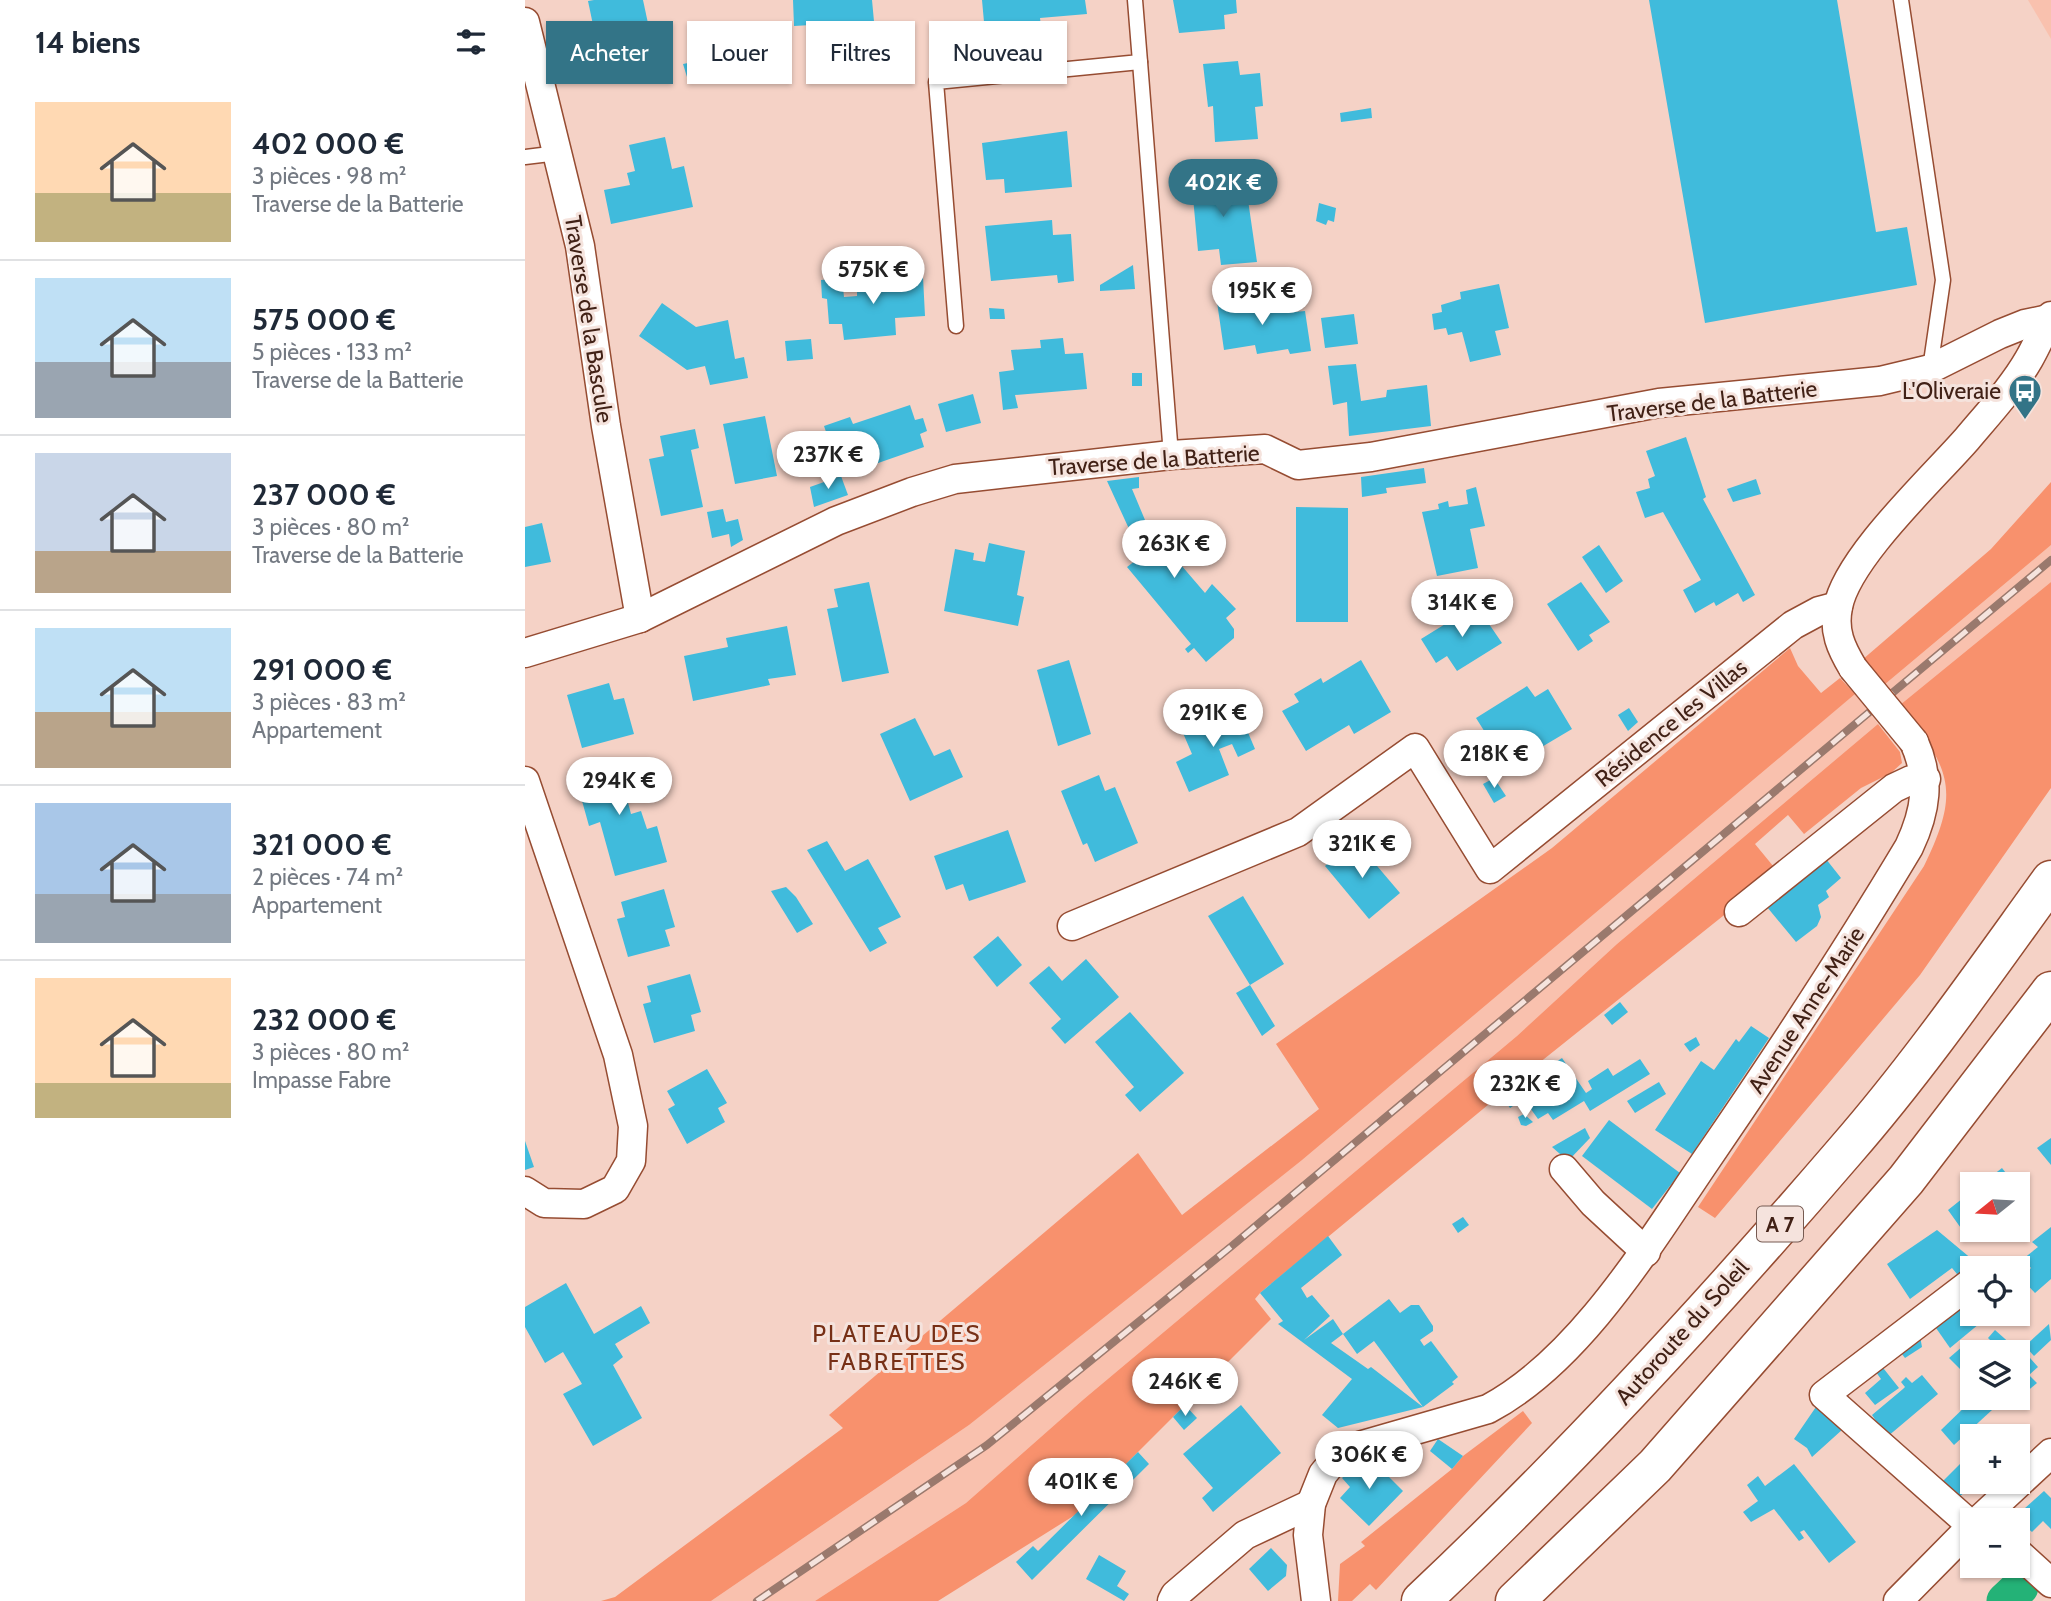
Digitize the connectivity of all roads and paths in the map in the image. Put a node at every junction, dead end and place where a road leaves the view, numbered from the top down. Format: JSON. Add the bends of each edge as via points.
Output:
{"nodes":[{"id":1,"x":1135,"y":0,"type":"edge"},
{"id":2,"x":1902,"y":0,"type":"edge"},
{"id":3,"x":525,"y":22,"type":"edge"},
{"id":4,"x":1140,"y":62,"type":"junction"},
{"id":5,"x":558,"y":153,"type":"junction"},
{"id":6,"x":525,"y":157,"type":"edge"},
{"id":7,"x":2050,"y":318,"type":"edge"},
{"id":8,"x":956,"y":326,"type":"dead end"},
{"id":9,"x":1930,"y":369,"type":"junction"},
{"id":10,"x":1171,"y":454,"type":"junction"},
{"id":11,"x":1838,"y":606,"type":"junction"},
{"id":12,"x":640,"y":618,"type":"junction"},
{"id":13,"x":525,"y":653,"type":"edge"},
{"id":14,"x":1926,"y":779,"type":"junction"},
{"id":15,"x":525,"y":780,"type":"edge"},
{"id":16,"x":2051,"y":880,"type":"edge"},
{"id":17,"x":1739,"y":912,"type":"dead end"},
{"id":18,"x":1072,"y":926,"type":"dead end"},
{"id":19,"x":2051,"y":991,"type":"edge"},
{"id":20,"x":1564,"y":1170,"type":"dead end"},
{"id":21,"x":525,"y":1191,"type":"edge"},
{"id":22,"x":1646,"y":1251,"type":"junction"},
{"id":23,"x":1960,"y":1291,"type":"edge"},
{"id":24,"x":2051,"y":1453,"type":"edge"},
{"id":25,"x":1311,"y":1504,"type":"junction"},
{"id":26,"x":1992,"y":1508,"type":"edge"},
{"id":27,"x":1960,"y":1515,"type":"edge"},
{"id":28,"x":1960,"y":1538,"type":"edge"},
{"id":29,"x":2030,"y":1564,"type":"edge"},
{"id":30,"x":2051,"y":1583,"type":"edge"},
{"id":31,"x":1173,"y":1601,"type":"edge"},
{"id":32,"x":1316,"y":1601,"type":"edge"},
{"id":33,"x":1421,"y":1601,"type":"edge"},
{"id":34,"x":1515,"y":1601,"type":"edge"},
{"id":35,"x":1898,"y":1601,"type":"edge"}],
"edges":[{"from":1,"to":4,"type":"lane"},
{"from":2,"to":9,"type":"lane","via":[[1943,280]]},
{"from":3,"to":5,"type":"street","name":"Traverse de la Bascule"},
{"from":4,"to":8,"type":"lane","via":[[936,82]]},
{"from":4,"to":10,"type":"lane"},
{"from":5,"to":6,"type":"lane"},
{"from":5,"to":12,"type":"street","name":"Traverse de la Bascule","via":[[580,246]]},
{"from":7,"to":9,"type":"street","name":"Traverse de la Batterie","via":[[2000,334]]},
{"from":7,"to":11,"type":"street","name":"Avenue Anne-Marie","via":[[2029,360],[1872,547],[1846,583]]},
{"from":9,"to":10,"type":"street","name":"Traverse de la Batterie","via":[[1879,381],[1659,403],[1370,457],[1298,465],[1265,449]]},
{"from":10,"to":12,"type":"street","name":"Traverse de la Batterie","via":[[1003,471],[912,492],[836,521]]},
{"from":11,"to":14,"type":"street","name":"Avenue Anne-Marie","bridge":true,"via":[[1836,628],[1841,648],[1914,742]]},
{"from":11,"to":18,"type":"street","name":"Résidence les Villas","via":[[1793,625],[1490,869],[1415,748],[1298,832]]},
{"from":12,"to":13,"type":"street","name":"Traverse de la Batterie"},
{"from":14,"to":17,"type":"street","via":[[1894,788]]},
{"from":14,"to":22,"type":"street","name":"Avenue Anne-Marie","via":[[1919,825],[1909,847]]},
{"from":15,"to":21,"type":"street","via":[[618,1055],[633,1126],[631,1161],[615,1189],[584,1204],[544,1203]]},
{"from":16,"to":33,"type":"highway","name":"Autoroute du Soleil","number":"A 7","via":[[1847,1149],[1546,1479]]},
{"from":19,"to":34,"type":"highway","via":[[1906,1180],[1654,1466]]},
{"from":20,"to":22,"type":"street"},
{"from":22,"to":25,"type":"street","name":"Avenue Anne-Marie","via":[[1566,1348],[1526,1386],[1488,1409],[1342,1451],[1323,1474]]},
{"from":23,"to":27,"type":"street","via":[[1824,1395]]},
{"from":24,"to":26,"type":"street"},
{"from":25,"to":31,"type":"street","via":[[1245,1535]]},
{"from":25,"to":32,"type":"street","name":"Avenue Anne-Marie","via":[[1308,1535]]},
{"from":28,"to":35,"type":"street"},
{"from":29,"to":30,"type":"street"}]}
